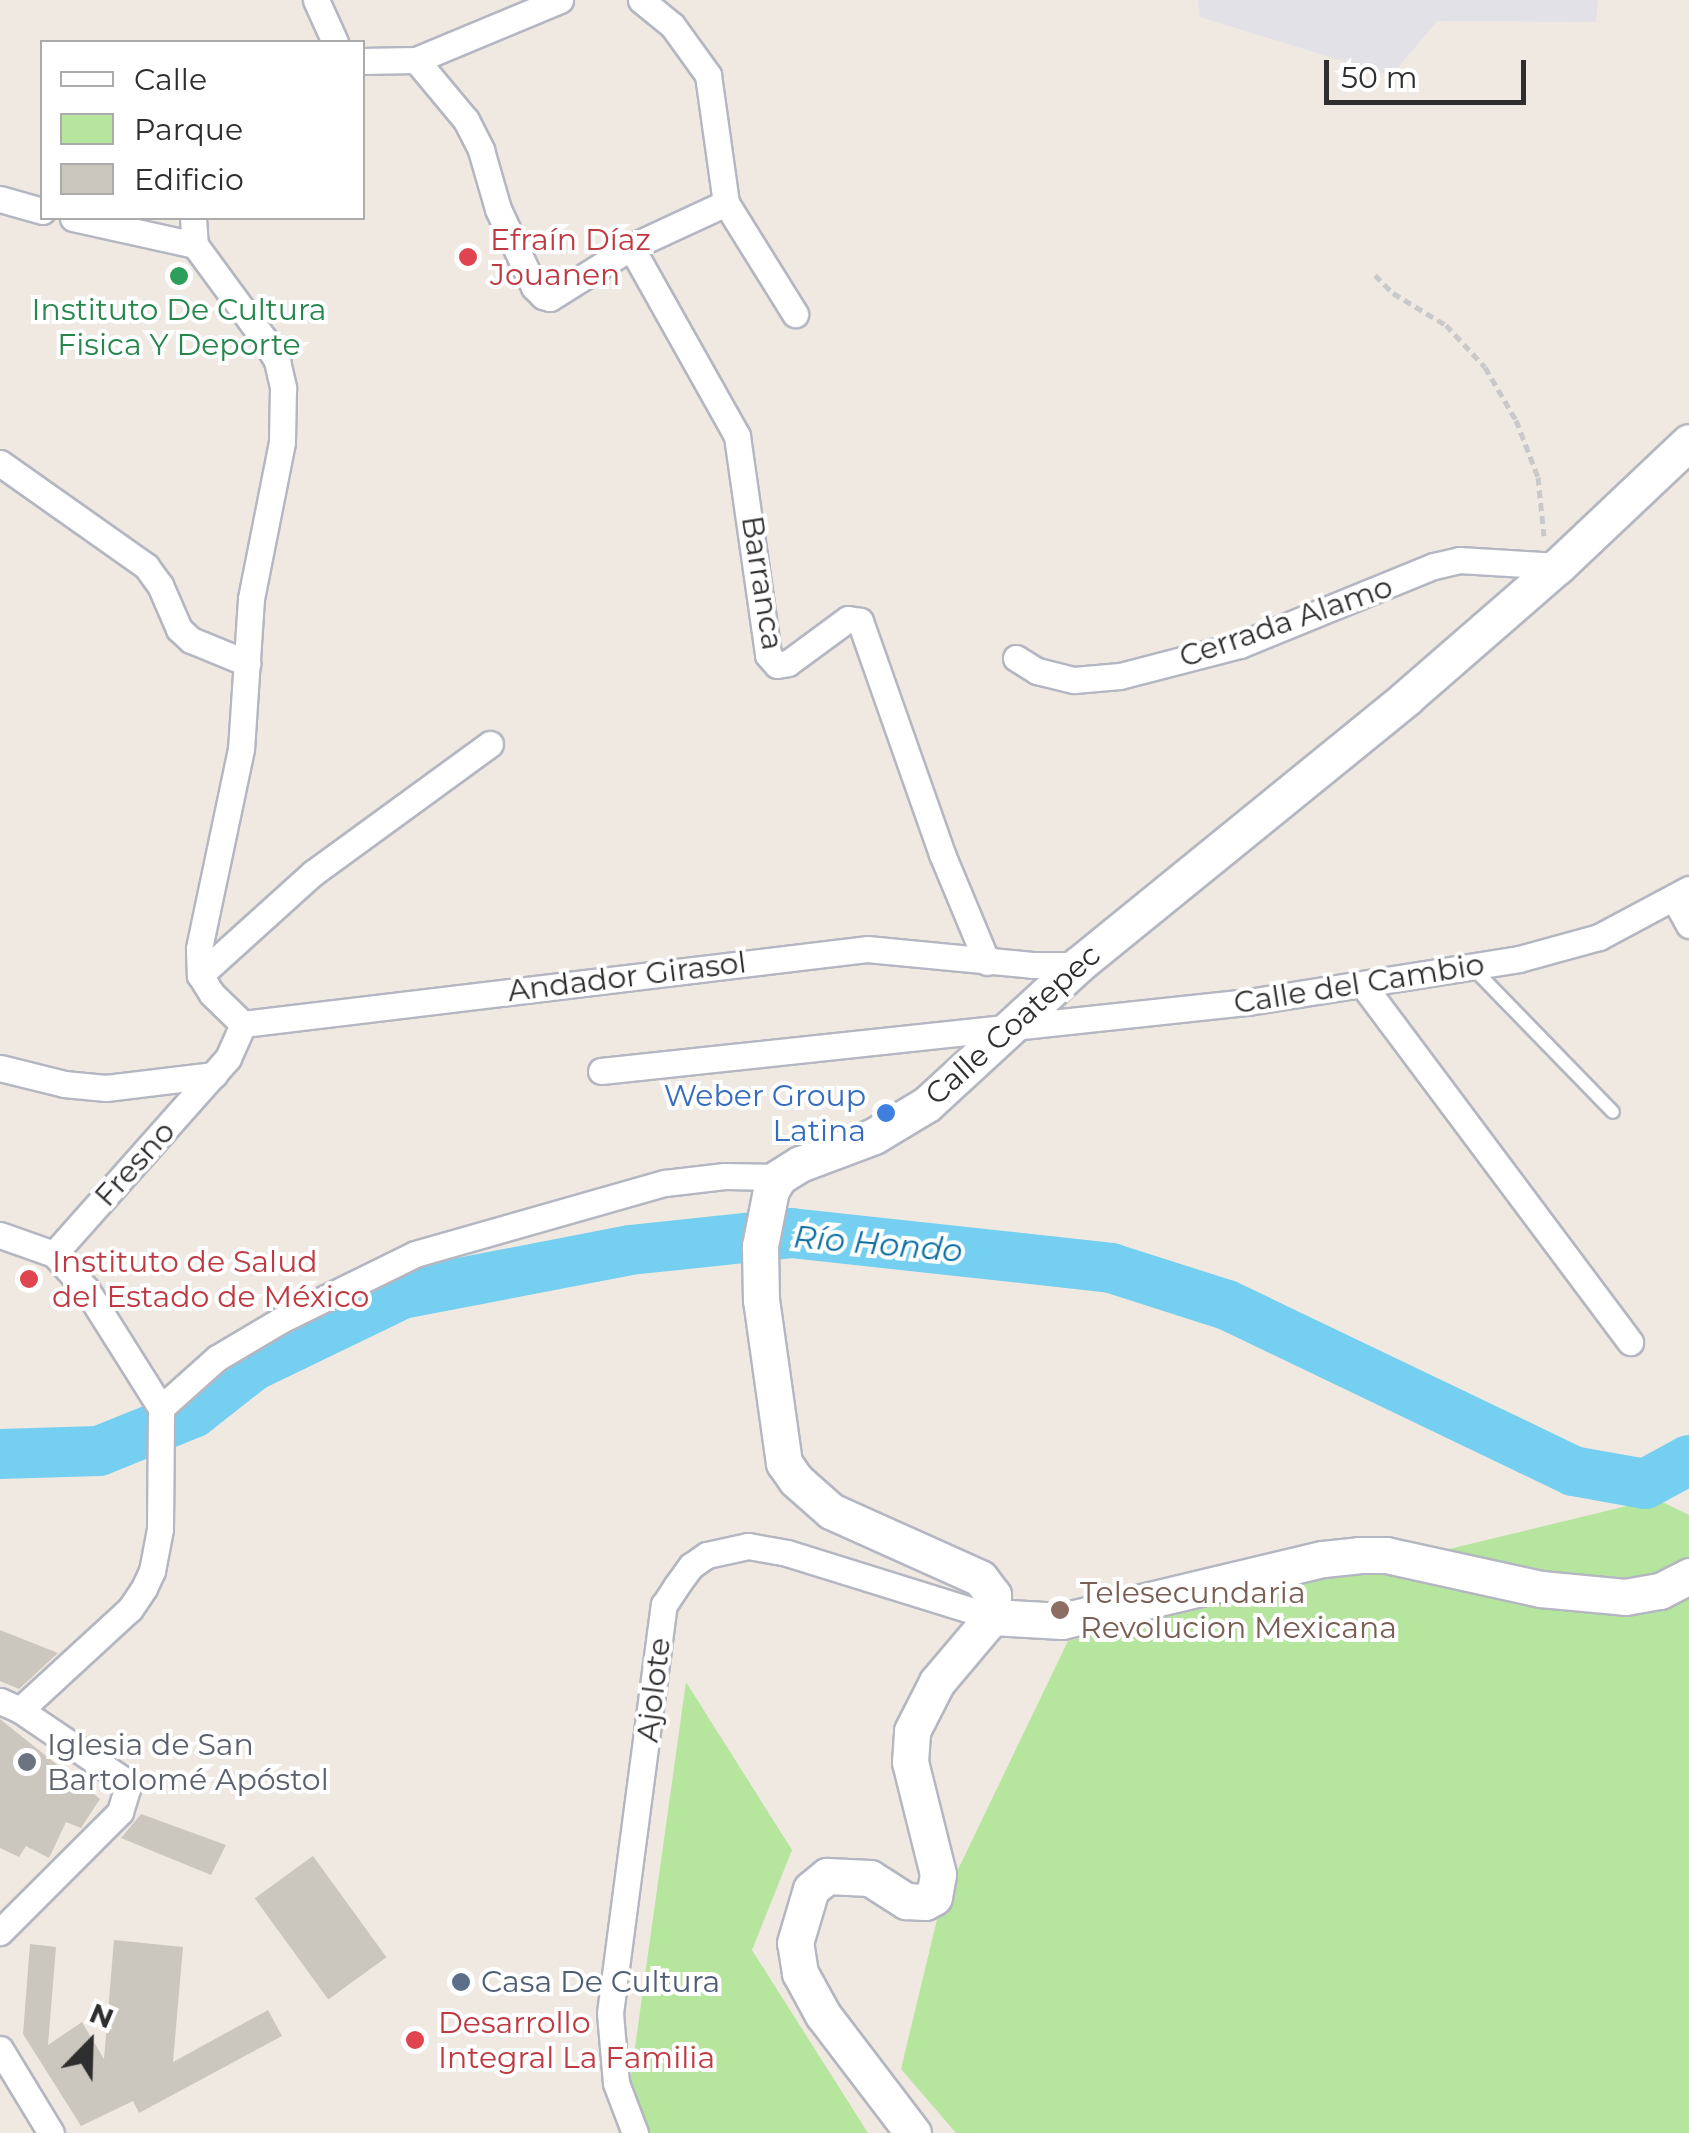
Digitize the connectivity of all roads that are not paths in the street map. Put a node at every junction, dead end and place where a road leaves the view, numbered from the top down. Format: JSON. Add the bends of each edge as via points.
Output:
{"nodes":[{"id":1,"x":316,"y":0,"type":"edge"},
{"id":2,"x":560,"y":0,"type":"edge"},
{"id":3,"x":641,"y":0,"type":"edge"},
{"id":4,"x":334,"y":40,"type":"edge"},
{"id":5,"x":365,"y":60,"type":"edge"},
{"id":6,"x":416,"y":60,"type":"junction"},
{"id":7,"x":0,"y":199,"type":"edge"},
{"id":8,"x":726,"y":203,"type":"junction"},
{"id":9,"x":40,"y":210,"type":"edge"},
{"id":10,"x":82,"y":220,"type":"edge"},
{"id":11,"x":193,"y":220,"type":"edge"},
{"id":12,"x":195,"y":245,"type":"junction"},
{"id":13,"x":631,"y":247,"type":"junction"},
{"id":14,"x":795,"y":314,"type":"dead end"},
{"id":15,"x":1689,"y":442,"type":"edge"},
{"id":16,"x":0,"y":463,"type":"edge"},
{"id":17,"x":1553,"y":565,"type":"junction"},
{"id":18,"x":1016,"y":658,"type":"dead end"},
{"id":19,"x":247,"y":663,"type":"junction"},
{"id":20,"x":490,"y":744,"type":"dead end"},
{"id":21,"x":1682,"y":893,"type":"edge"},
{"id":22,"x":1689,"y":925,"type":"edge"},
{"id":23,"x":987,"y":962,"type":"junction"},
{"id":24,"x":1078,"y":964,"type":"junction"},
{"id":25,"x":1472,"y":967,"type":"junction"},
{"id":26,"x":200,"y":975,"type":"junction"},
{"id":27,"x":1362,"y":985,"type":"junction"},
{"id":28,"x":243,"y":1024,"type":"junction"},
{"id":29,"x":1015,"y":1026,"type":"junction"},
{"id":30,"x":0,"y":1068,"type":"edge"},
{"id":31,"x":601,"y":1071,"type":"dead end"},
{"id":32,"x":214,"y":1075,"type":"junction"},
{"id":33,"x":1612,"y":1112,"type":"dead end"},
{"id":34,"x":772,"y":1192,"type":"junction"},
{"id":35,"x":0,"y":1235,"type":"edge"},
{"id":36,"x":54,"y":1254,"type":"junction"},
{"id":37,"x":1630,"y":1342,"type":"dead end"},
{"id":38,"x":161,"y":1415,"type":"junction"},
{"id":39,"x":1689,"y":1576,"type":"edge"},
{"id":40,"x":992,"y":1617,"type":"junction"},
{"id":41,"x":10,"y":1705,"type":"edge"},
{"id":42,"x":0,"y":1932,"type":"edge"},
{"id":43,"x":0,"y":2049,"type":"edge"},
{"id":44,"x":51,"y":2133,"type":"edge"},
{"id":45,"x":635,"y":2133,"type":"edge"},
{"id":46,"x":913,"y":2133,"type":"edge"}],
"edges":[{"from":1,"to":4,"type":"street"},
{"from":2,"to":6,"type":"street"},
{"from":3,"to":8,"type":"street","via":[[672,25],[708,75]]},
{"from":5,"to":6,"type":"street"},
{"from":6,"to":13,"type":"street","via":[[482,150],[498,209],[537,291],[550,298]]},
{"from":7,"to":9,"type":"street"},
{"from":8,"to":13,"type":"street"},
{"from":8,"to":14,"type":"street"},
{"from":10,"to":12,"type":"street"},
{"from":11,"to":12,"type":"street"},
{"from":12,"to":19,"type":"street","via":[[264,338],[283,388],[282,442],[258,552]]},
{"from":13,"to":23,"type":"street","name":"Barranca","via":[[737,436],[768,655],[776,664],[788,663],[848,619],[860,621]]},
{"from":15,"to":17,"type":"main road","name":"Calle Coatepec"},
{"from":16,"to":19,"type":"street","via":[[146,566],[179,630],[191,640]]},
{"from":17,"to":18,"type":"street","name":"Cerrada Alamo","via":[[1459,560],[1434,566],[1240,644],[1120,676],[1074,680]]},
{"from":17,"to":24,"type":"main road","name":"Calle Coatepec","via":[[1391,710]]},
{"from":19,"to":26,"type":"street","via":[[241,748],[199,949]]},
{"from":20,"to":26,"type":"street","via":[[313,873]]},
{"from":21,"to":22,"type":"street"},
{"from":21,"to":25,"type":"street","name":"Calle del Cambio","via":[[1599,937]]},
{"from":23,"to":24,"type":"street","name":"Andador Girasol"},
{"from":23,"to":28,"type":"street","name":"Andador Girasol","via":[[867,949]]},
{"from":24,"to":29,"type":"main road","name":"Calle Coatepec"},
{"from":25,"to":27,"type":"street","name":"Calle del Cambio"},
{"from":25,"to":33,"type":"lane"},
{"from":26,"to":28,"type":"street"},
{"from":27,"to":29,"type":"street","name":"Calle del Cambio"},
{"from":27,"to":37,"type":"street"},
{"from":28,"to":32,"type":"street","name":"Fresno"},
{"from":29,"to":31,"type":"street","name":"Calle del Cambio"},
{"from":29,"to":34,"type":"main road","name":"Calle Coatepec","via":[[927,1104]]},
{"from":30,"to":32,"type":"street","via":[[106,1088]]},
{"from":32,"to":36,"type":"street","name":"Fresno"},
{"from":34,"to":38,"type":"street","name":"Calle Coatepec","via":[[726,1176],[665,1184],[415,1254],[218,1358]]},
{"from":34,"to":40,"type":"main road","via":[[760,1246],[761,1300],[784,1463],[831,1511],[980,1578],[993,1595]]},
{"from":35,"to":36,"type":"street"},
{"from":36,"to":38,"type":"street","via":[[86,1289]]},
{"from":38,"to":41,"type":"street","via":[[160,1529],[144,1588],[130,1608]]},
{"from":39,"to":40,"type":"main road","via":[[1660,1591],[1625,1597],[1541,1590],[1386,1555],[1359,1555],[1062,1620]]},
{"from":40,"to":45,"type":"street","name":"Ajolote","via":[[748,1546],[707,1555],[670,1595],[610,2014],[616,2083]]},
{"from":40,"to":46,"type":"main road","via":[[937,1682],[912,1732],[910,1762],[938,1874],[934,1897],[906,1901],[870,1878],[826,1876],[811,1889],[795,1943],[800,1973],[823,2015]]},
{"from":41,"to":42,"type":"street","via":[[122,1779],[126,1801]]},
{"from":43,"to":44,"type":"street"}]}
